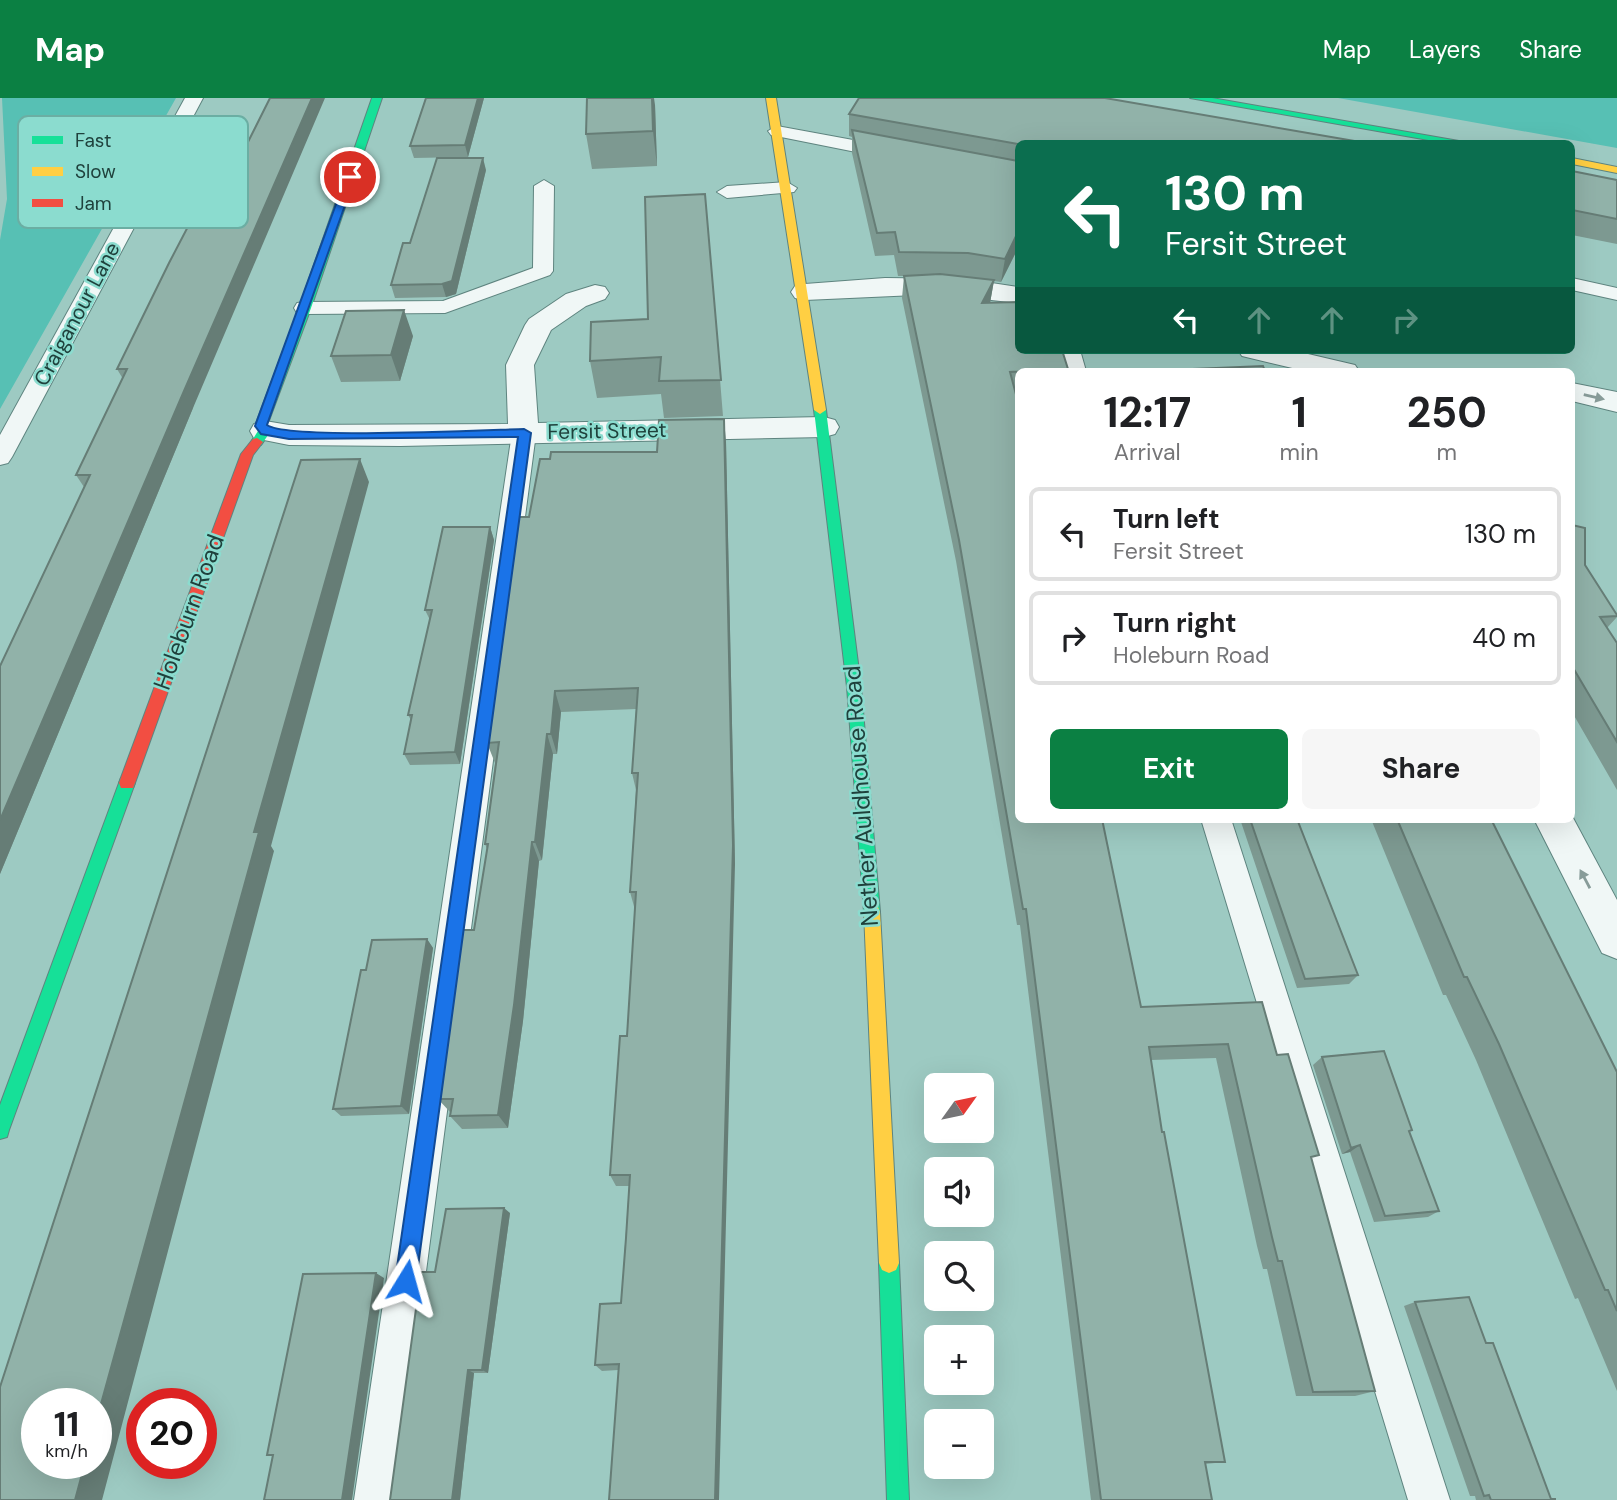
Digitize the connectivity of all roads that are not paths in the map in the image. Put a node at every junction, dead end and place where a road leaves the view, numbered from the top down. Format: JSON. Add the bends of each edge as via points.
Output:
{"nodes":[{"id":1,"x":194,"y":98,"type":"edge"},
{"id":2,"x":377,"y":98,"type":"edge"},
{"id":3,"x":771,"y":98,"type":"edge"},
{"id":4,"x":1195,"y":98,"type":"edge"},
{"id":5,"x":184,"y":116,"type":"edge"},
{"id":6,"x":777,"y":131,"type":"junction"},
{"id":7,"x":1447,"y":140,"type":"edge"},
{"id":8,"x":912,"y":157,"type":"edge"},
{"id":9,"x":1575,"y":162,"type":"edge"},
{"id":10,"x":1617,"y":170,"type":"edge"},
{"id":11,"x":544,"y":186,"type":"dead end"},
{"id":12,"x":787,"y":188,"type":"junction"},
{"id":13,"x":727,"y":192,"type":"dead end"},
{"id":14,"x":124,"y":228,"type":"edge"},
{"id":15,"x":1575,"y":285,"type":"edge"},
{"id":16,"x":805,"y":292,"type":"junction"},
{"id":17,"x":595,"y":293,"type":"dead end"},
{"id":18,"x":1617,"y":293,"type":"edge"},
{"id":19,"x":1015,"y":294,"type":"edge"},
{"id":20,"x":305,"y":308,"type":"junction"},
{"id":21,"x":1266,"y":354,"type":"edge"},
{"id":22,"x":1314,"y":368,"type":"edge"},
{"id":23,"x":1575,"y":393,"type":"edge"},
{"id":24,"x":1617,"y":402,"type":"edge"},
{"id":25,"x":824,"y":427,"type":"junction"},
{"id":26,"x":265,"y":431,"type":"junction"},
{"id":27,"x":524,"y":433,"type":"junction"},
{"id":28,"x":0,"y":457,"type":"edge"},
{"id":29,"x":1217,"y":823,"type":"edge"},
{"id":30,"x":1555,"y":823,"type":"edge"},
{"id":31,"x":1617,"y":940,"type":"edge"},
{"id":32,"x":0,"y":1130,"type":"edge"},
{"id":33,"x":375,"y":1500,"type":"edge"},
{"id":34,"x":898,"y":1500,"type":"edge"},
{"id":35,"x":1429,"y":1500,"type":"edge"}],
"edges":[{"from":1,"to":5,"type":"lane","name":"Craiganour Lane"},
{"from":2,"to":20,"type":"street","name":"Holeburn Road"},
{"from":3,"to":6,"type":"street","name":"Nether Auldhouse Road"},
{"from":4,"to":7,"type":"street"},
{"from":6,"to":8,"type":"lane"},
{"from":6,"to":12,"type":"street","name":"Nether Auldhouse Road"},
{"from":9,"to":10,"type":"street"},
{"from":11,"to":20,"type":"lane","via":[[543,271],[445,306]]},
{"from":12,"to":13,"type":"lane"},
{"from":12,"to":16,"type":"street","name":"Nether Auldhouse Road"},
{"from":14,"to":28,"type":"lane","name":"Craiganour Lane"},
{"from":15,"to":18,"type":"lane"},
{"from":16,"to":19,"type":"street","via":[[900,285],[980,287]]},
{"from":16,"to":25,"type":"street","name":"Nether Auldhouse Road"},
{"from":17,"to":27,"type":"street","via":[[539,325],[520,365]]},
{"from":20,"to":26,"type":"street","name":"Holeburn Road","via":[[261,426]]},
{"from":21,"to":22,"type":"street"},
{"from":23,"to":24,"type":"street","one_way":true},
{"from":25,"to":27,"type":"street","name":"Fersit Street"},
{"from":25,"to":34,"type":"street","name":"Nether Auldhouse Road","via":[[854,689],[878,1012]]},
{"from":26,"to":27,"type":"street","name":"Fersit Street","via":[[400,436]]},
{"from":26,"to":32,"type":"street","name":"Holeburn Road","via":[[247,454]]},
{"from":27,"to":33,"type":"lane"},
{"from":29,"to":35,"type":"lane"},
{"from":31,"to":30,"type":"street","one_way":true}]}
